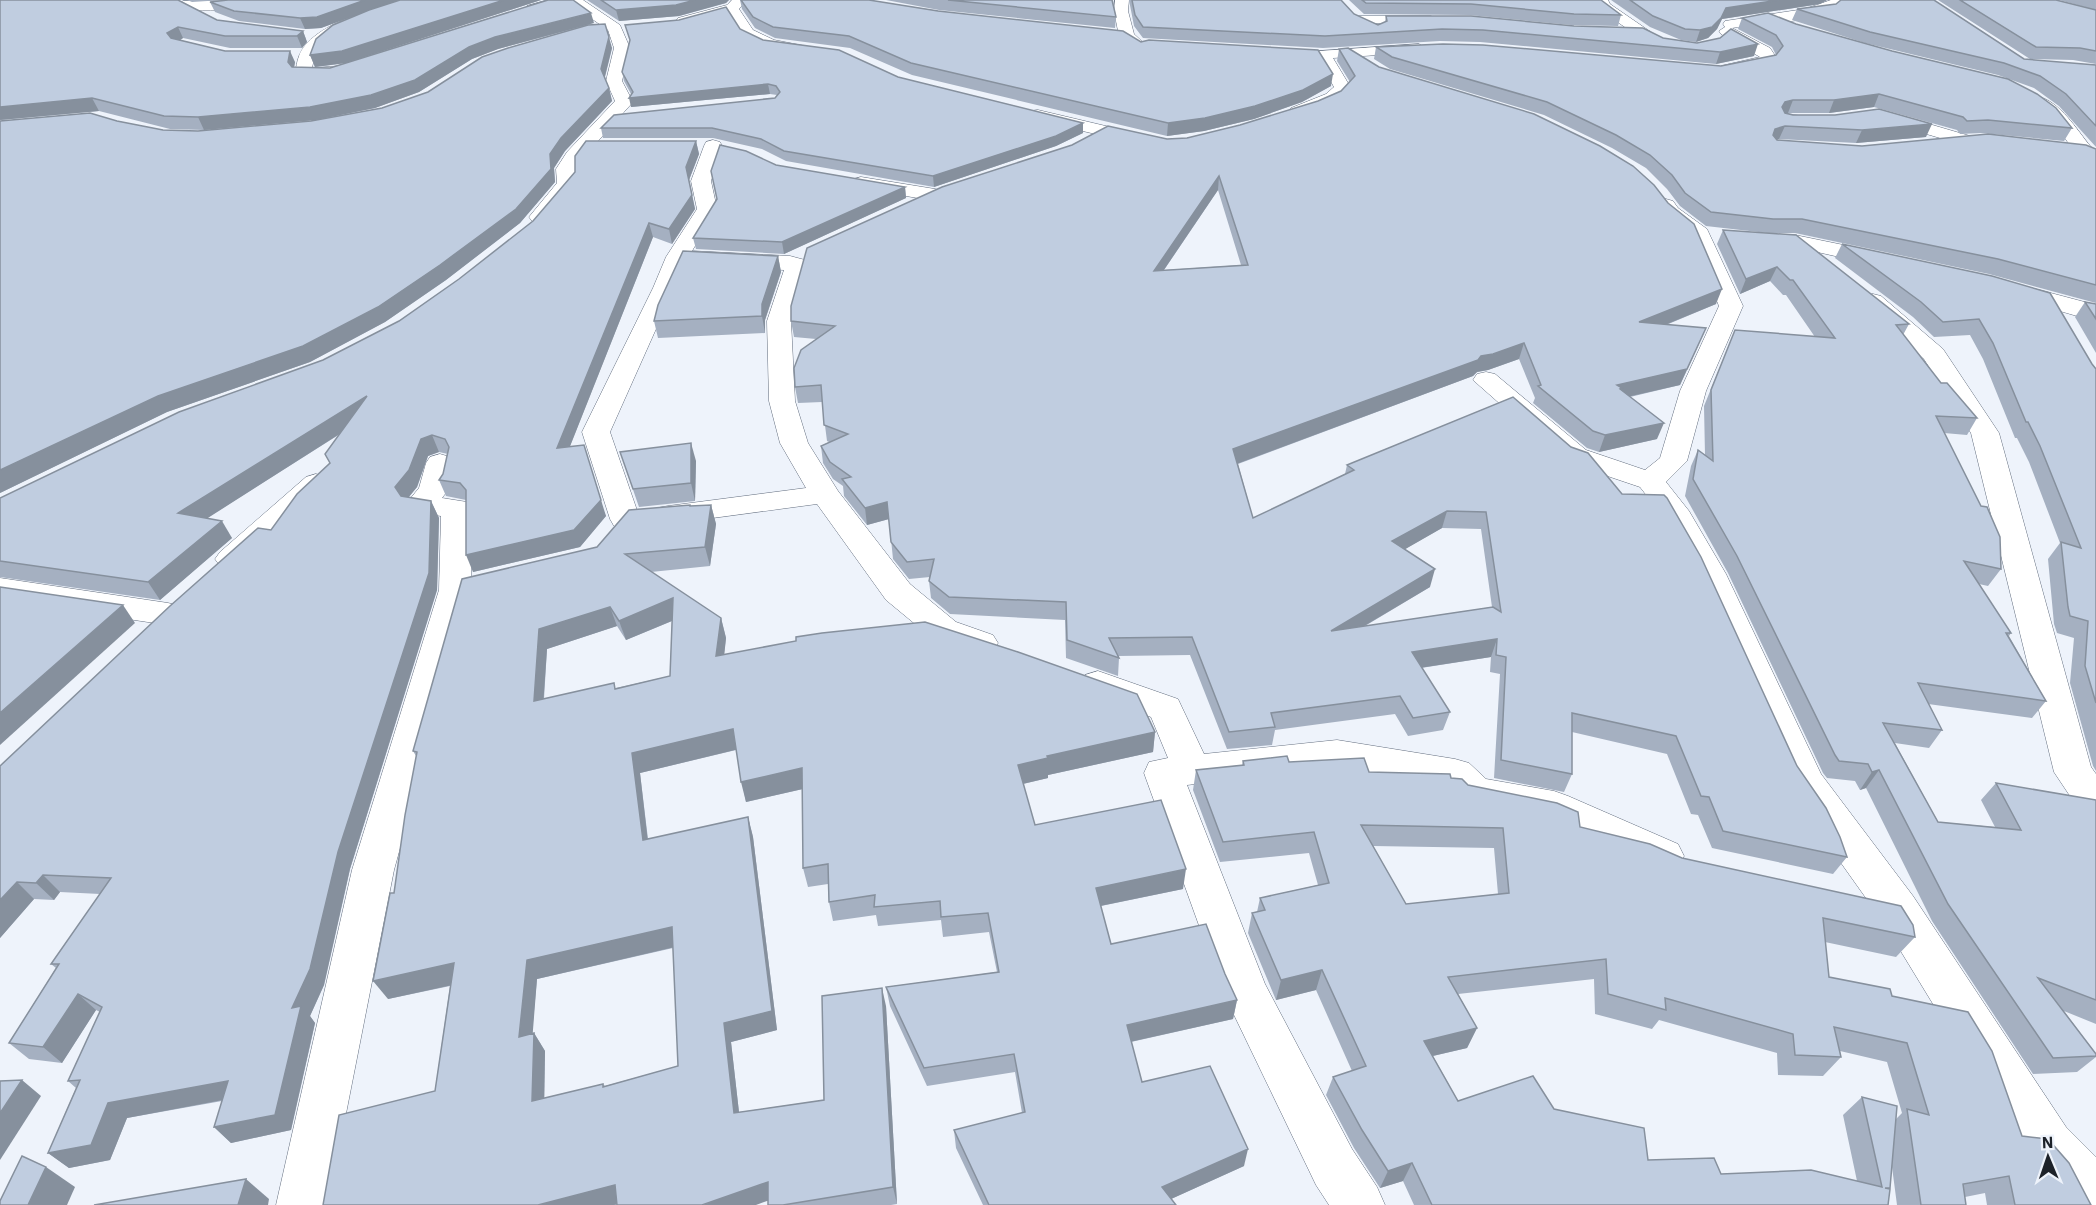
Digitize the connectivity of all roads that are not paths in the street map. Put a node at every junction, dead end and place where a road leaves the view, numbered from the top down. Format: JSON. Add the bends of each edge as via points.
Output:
{"nodes":[{"id":1,"x":285,"y":0,"type":"edge"},
{"id":2,"x":416,"y":0,"type":"edge"},
{"id":3,"x":575,"y":0,"type":"edge"},
{"id":4,"x":1122,"y":0,"type":"edge"},
{"id":5,"x":1602,"y":0,"type":"edge"},
{"id":6,"x":1841,"y":0,"type":"edge"},
{"id":7,"x":736,"y":4,"type":"edge"},
{"id":8,"x":1345,"y":6,"type":"edge"},
{"id":9,"x":520,"y":13,"type":"edge"},
{"id":10,"x":1765,"y":17,"type":"junction"},
{"id":11,"x":1359,"y":20,"type":"junction"},
{"id":12,"x":1449,"y":21,"type":"edge"},
{"id":13,"x":219,"y":22,"type":"edge"},
{"id":14,"x":670,"y":24,"type":"edge"},
{"id":15,"x":621,"y":28,"type":"junction"},
{"id":16,"x":589,"y":30,"type":"edge"},
{"id":17,"x":1797,"y":30,"type":"edge"},
{"id":18,"x":1616,"y":32,"type":"edge"},
{"id":19,"x":1643,"y":33,"type":"junction"},
{"id":20,"x":303,"y":35,"type":"edge"},
{"id":21,"x":323,"y":36,"type":"junction"},
{"id":22,"x":1127,"y":38,"type":"junction"},
{"id":23,"x":1162,"y":45,"type":"edge"},
{"id":24,"x":1695,"y":46,"type":"edge"},
{"id":25,"x":1440,"y":48,"type":"edge"},
{"id":26,"x":1420,"y":49,"type":"junction"},
{"id":27,"x":818,"y":51,"type":"edge"},
{"id":28,"x":1299,"y":54,"type":"edge"},
{"id":29,"x":1351,"y":54,"type":"junction"},
{"id":30,"x":1323,"y":55,"type":"junction"},
{"id":31,"x":1148,"y":66,"type":"edge"},
{"id":32,"x":353,"y":68,"type":"edge"},
{"id":33,"x":1375,"y":69,"type":"edge"},
{"id":34,"x":1716,"y":71,"type":"edge"},
{"id":35,"x":2019,"y":91,"type":"edge"},
{"id":36,"x":1026,"y":112,"type":"edge"},
{"id":37,"x":1874,"y":114,"type":"edge"},
{"id":38,"x":635,"y":115,"type":"edge"},
{"id":39,"x":612,"y":117,"type":"junction"},
{"id":40,"x":1276,"y":118,"type":"edge"},
{"id":41,"x":1104,"y":131,"type":"junction"},
{"id":42,"x":1156,"y":142,"type":"edge"},
{"id":43,"x":1920,"y":145,"type":"edge"},
{"id":44,"x":1074,"y":146,"type":"edge"},
{"id":45,"x":712,"y":147,"type":"dead end"},
{"id":46,"x":2063,"y":148,"type":"edge"},
{"id":47,"x":2090,"y":154,"type":"edge"},
{"id":48,"x":839,"y":179,"type":"edge"},
{"id":49,"x":956,"y":189,"type":"edge"},
{"id":50,"x":1658,"y":194,"type":"edge"},
{"id":51,"x":935,"y":195,"type":"junction"},
{"id":52,"x":904,"y":209,"type":"edge"},
{"id":53,"x":520,"y":237,"type":"edge"},
{"id":54,"x":1755,"y":237,"type":"edge"},
{"id":55,"x":1795,"y":242,"type":"junction"},
{"id":56,"x":676,"y":257,"type":"junction"},
{"id":57,"x":1906,"y":265,"type":"edge"},
{"id":58,"x":1989,"y":283,"type":"edge"},
{"id":59,"x":2052,"y":302,"type":"junction"},
{"id":60,"x":2096,"y":312,"type":"edge"},
{"id":61,"x":2069,"y":332,"type":"edge"},
{"id":62,"x":1485,"y":380,"type":"dead end"},
{"id":63,"x":440,"y":463,"type":"dead end"},
{"id":64,"x":322,"y":478,"type":"edge"},
{"id":65,"x":1650,"y":480,"type":"junction"},
{"id":66,"x":825,"y":494,"type":"junction"},
{"id":67,"x":0,"y":589,"type":"edge"},
{"id":68,"x":168,"y":614,"type":"junction"},
{"id":69,"x":143,"y":638,"type":"edge"},
{"id":70,"x":1010,"y":653,"type":"edge"},
{"id":71,"x":1077,"y":677,"type":"edge"},
{"id":72,"x":1192,"y":770,"type":"junction"},
{"id":73,"x":2096,"y":803,"type":"edge"},
{"id":74,"x":1693,"y":864,"type":"edge"},
{"id":75,"x":1841,"y":897,"type":"edge"},
{"id":76,"x":1898,"y":909,"type":"junction"},
{"id":77,"x":2096,"y":1194,"type":"edge"},
{"id":78,"x":302,"y":1205,"type":"edge"},
{"id":79,"x":1359,"y":1205,"type":"edge"}],
"edges":[{"from":1,"to":13,"type":"street","via":[[230,6],[183,5]]},
{"from":2,"to":21,"type":"street"},
{"from":3,"to":9,"type":"street"},
{"from":3,"to":15,"type":"street"},
{"from":4,"to":22,"type":"street"},
{"from":5,"to":19,"type":"street","via":[[1605,7]]},
{"from":6,"to":10,"type":"street","via":[[1824,10]]},
{"from":7,"to":14,"type":"street"},
{"from":7,"to":27,"type":"street","via":[[748,33],[770,44]]},
{"from":8,"to":11,"type":"street"},
{"from":10,"to":17,"type":"street"},
{"from":10,"to":34,"type":"street","via":[[1727,24],[1721,35],[1765,51],[1768,57],[1764,62]]},
{"from":11,"to":12,"type":"street"},
{"from":11,"to":26,"type":"street"},
{"from":15,"to":16,"type":"street"},
{"from":15,"to":39,"type":"street","via":[[622,48],[614,81],[624,102]]},
{"from":18,"to":19,"type":"street"},
{"from":19,"to":24,"type":"street","via":[[1665,44]]},
{"from":20,"to":21,"type":"street"},
{"from":21,"to":32,"type":"street","via":[[301,56],[303,74]]},
{"from":22,"to":23,"type":"street"},
{"from":22,"to":31,"type":"street","via":[[1145,51]]},
{"from":25,"to":26,"type":"street"},
{"from":26,"to":29,"type":"street"},
{"from":28,"to":30,"type":"street"},
{"from":29,"to":30,"type":"street"},
{"from":29,"to":33,"type":"street"},
{"from":30,"to":40,"type":"street","via":[[1343,88],[1332,98]]},
{"from":35,"to":47,"type":"street","via":[[2056,115]]},
{"from":36,"to":41,"type":"street"},
{"from":37,"to":43,"type":"street","via":[[1972,140]]},
{"from":38,"to":39,"type":"street"},
{"from":39,"to":53,"type":"street","via":[[594,146],[566,169],[567,184]]},
{"from":41,"to":42,"type":"street"},
{"from":41,"to":44,"type":"street"},
{"from":45,"to":56,"type":"street","via":[[701,181],[707,209]]},
{"from":46,"to":47,"type":"street"},
{"from":48,"to":51,"type":"street"},
{"from":49,"to":51,"type":"street"},
{"from":50,"to":65,"type":"street","via":[[1671,213],[1710,235],[1731,306],[1693,391],[1673,461]]},
{"from":51,"to":52,"type":"street"},
{"from":54,"to":55,"type":"street"},
{"from":55,"to":57,"type":"street"},
{"from":55,"to":73,"type":"street","via":[[1935,354],[1985,433],[2073,772]]},
{"from":56,"to":66,"type":"street","via":[[774,264],[799,258],[779,321],[782,401],[794,443]]},
{"from":56,"to":66,"type":"street","via":[[596,432],[616,528]]},
{"from":58,"to":59,"type":"street"},
{"from":59,"to":60,"type":"street"},
{"from":59,"to":61,"type":"street"},
{"from":62,"to":65,"type":"street","via":[[1576,456]]},
{"from":63,"to":78,"type":"street","via":[[433,490],[420,505],[456,508],[471,586],[373,870]]},
{"from":64,"to":68,"type":"street"},
{"from":65,"to":76,"type":"street","via":[[1674,511],[1710,574],[1806,783]]},
{"from":66,"to":70,"type":"street","via":[[898,592],[944,630]]},
{"from":67,"to":68,"type":"street"},
{"from":68,"to":69,"type":"street"},
{"from":71,"to":72,"type":"street","via":[[1165,708]]},
{"from":72,"to":74,"type":"street","via":[[1337,754],[1455,774],[1476,794],[1554,807],[1670,859]]},
{"from":72,"to":79,"type":"street","via":[[1163,773],[1246,992],[1334,1167]]},
{"from":75,"to":76,"type":"street"},
{"from":76,"to":77,"type":"street","via":[[2048,1145]]}]}
